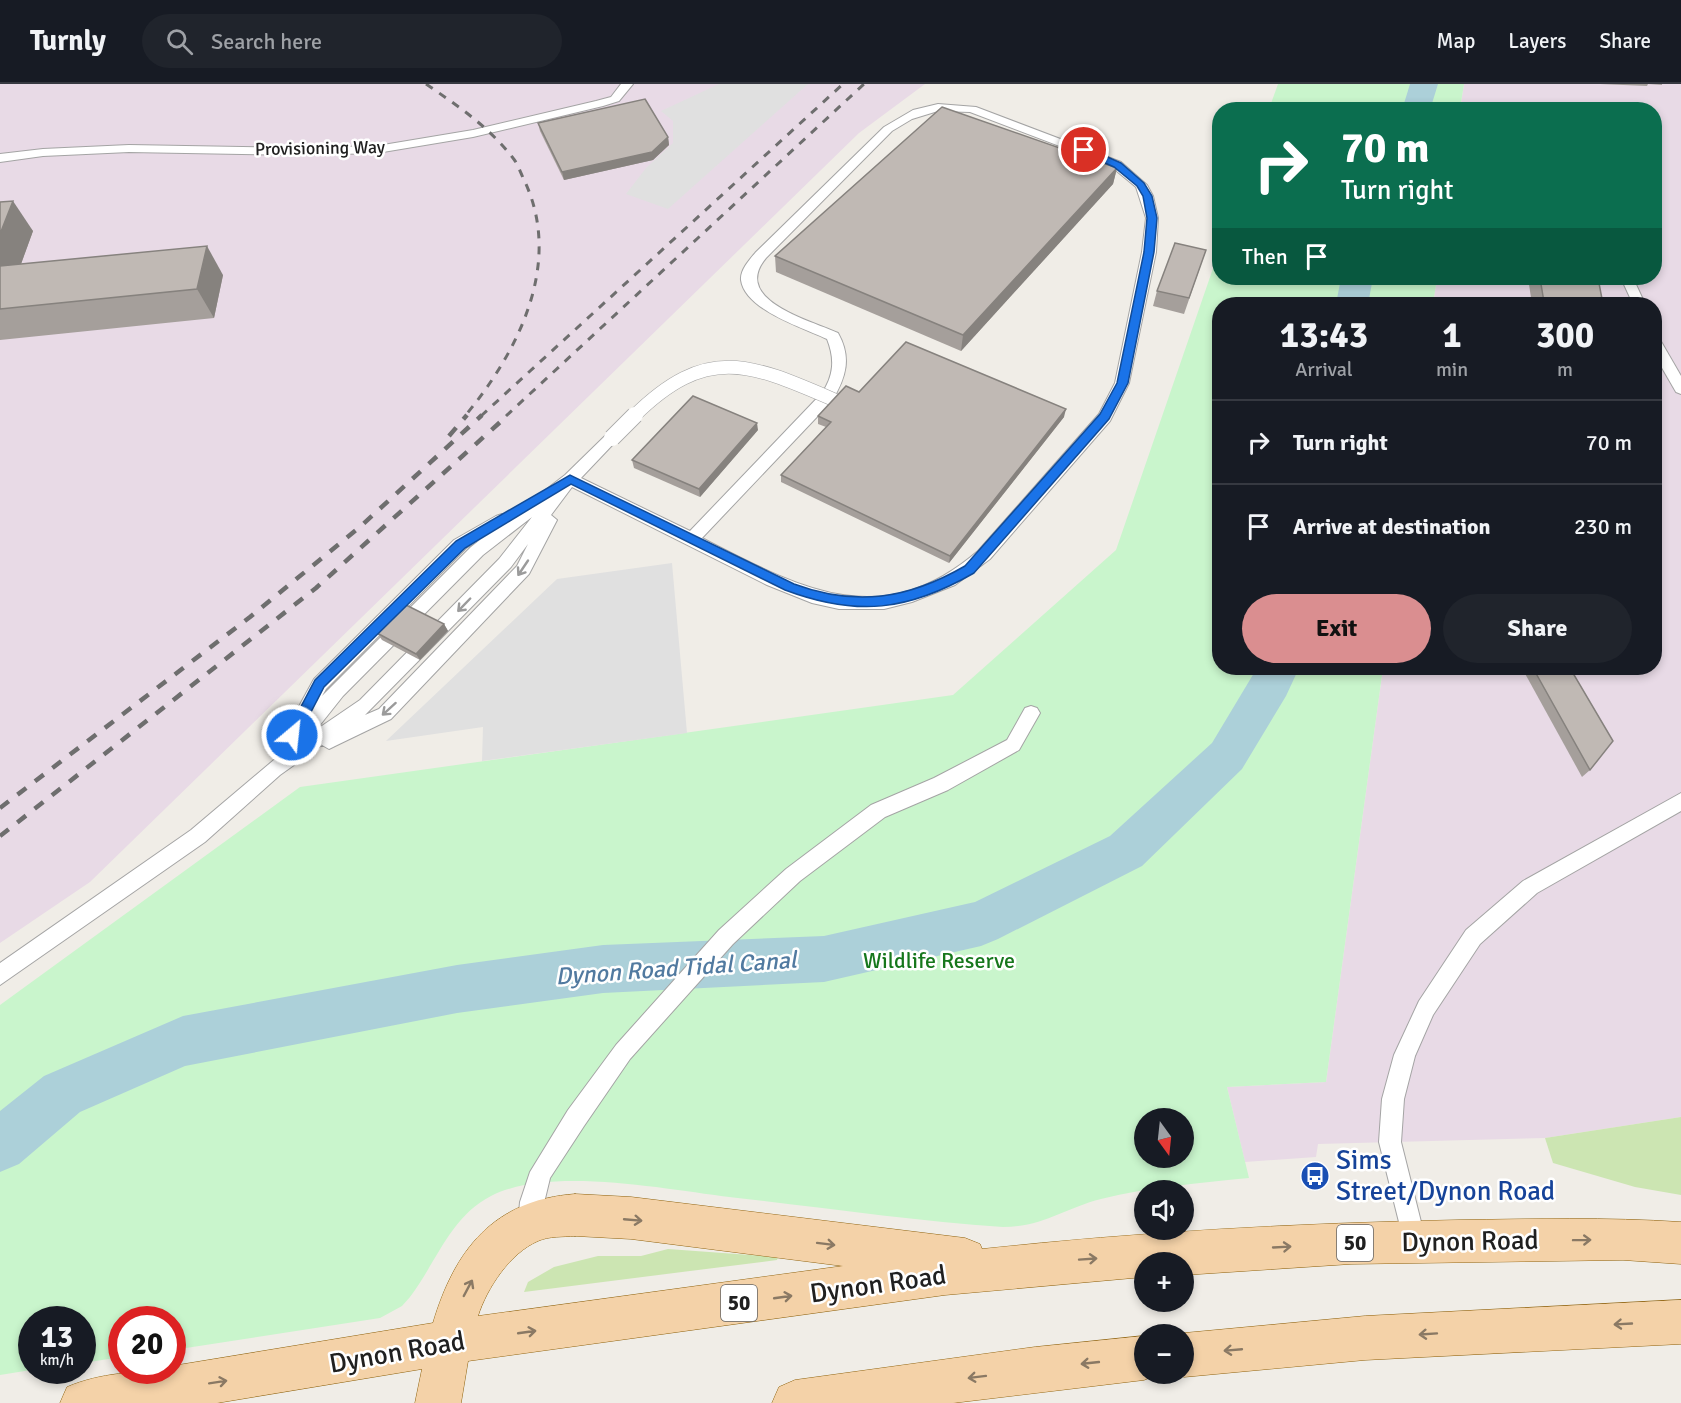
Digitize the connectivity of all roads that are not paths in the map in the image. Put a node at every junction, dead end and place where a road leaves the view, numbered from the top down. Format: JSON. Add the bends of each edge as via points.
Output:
{"nodes":[{"id":1,"x":627,"y":84,"type":"edge"},
{"id":2,"x":0,"y":158,"type":"edge"},
{"id":3,"x":1662,"y":355,"type":"edge"},
{"id":4,"x":1681,"y":389,"type":"edge"},
{"id":5,"x":837,"y":401,"type":"edge"},
{"id":6,"x":570,"y":479,"type":"junction"},
{"id":7,"x":692,"y":539,"type":"junction"},
{"id":8,"x":1031,"y":713,"type":"dead end"},
{"id":9,"x":274,"y":769,"type":"junction"},
{"id":10,"x":1681,"y":801,"type":"edge"},
{"id":11,"x":0,"y":975,"type":"edge"},
{"id":12,"x":529,"y":1224,"type":"junction"},
{"id":13,"x":1414,"y":1242,"type":"junction"},
{"id":14,"x":1681,"y":1243,"type":"edge"},
{"id":15,"x":1029,"y":1265,"type":"junction"},
{"id":16,"x":1681,"y":1322,"type":"edge"},
{"id":17,"x":449,"y":1342,"type":"junction"},
{"id":18,"x":1194,"y":1353,"type":"edge"},
{"id":19,"x":1134,"y":1359,"type":"edge"},
{"id":20,"x":83,"y":1403,"type":"edge"},
{"id":21,"x":438,"y":1403,"type":"edge"},
{"id":22,"x":795,"y":1403,"type":"edge"}],
"edges":[{"from":1,"to":2,"type":"lane","name":"Provisioning Way","via":[[615,99],[599,104],[491,130],[401,146],[344,151],[133,147],[59,150]]},
{"from":3,"to":4,"type":"lane"},
{"from":5,"to":6,"type":"lane","bridge":true,"via":[[767,371],[738,365],[692,373],[668,386]]},
{"from":6,"to":7,"type":"lane"},
{"from":6,"to":9,"type":"lane","via":[[477,552],[337,691]]},
{"from":6,"to":9,"type":"lane","one_way":true,"via":[[505,563],[366,705]]},
{"from":6,"to":9,"type":"lane","via":[[460,544],[320,684]]},
{"from":6,"to":9,"type":"lane","one_way":true,"via":[[523,570],[385,714]]},
{"from":7,"to":7,"type":"lane","via":[[827,397],[841,370],[839,350],[832,336],[764,303],[753,293],[748,281],[750,270],[888,129],[922,110],[972,109],[1103,158],[1141,185],[1152,218],[1149,252],[1122,383],[1105,417],[970,569],[901,599],[843,602],[789,587]]},
{"from":8,"to":12,"type":"lane","via":[[1013,745],[941,784],[878,811],[793,875],[726,937],[623,1052],[546,1162],[534,1190]]},
{"from":9,"to":11,"type":"lane","via":[[198,836]]},
{"from":10,"to":13,"type":"lane","via":[[1530,888],[1473,937],[1426,1008],[1405,1055],[1393,1099],[1390,1142]]},
{"from":12,"to":15,"type":"main road","one_way":true,"via":[[561,1215],[633,1220]]},
{"from":17,"to":12,"type":"main road","one_way":true,"via":[[472,1279],[498,1245]]},
{"from":13,"to":14,"type":"main road","name":"Dynon Road","number":"50","one_way":true,"via":[[1623,1239]]},
{"from":15,"to":13,"type":"main road","name":"Dynon Road","number":"50","one_way":true},
{"from":17,"to":15,"type":"main road","name":"Dynon Road","number":"50","one_way":true},
{"from":16,"to":18,"type":"main road","one_way":true,"via":[[1365,1338]]},
{"from":20,"to":17,"type":"main road","name":"Dynon Road","number":"50","one_way":true},
{"from":17,"to":21,"type":"main road"},
{"from":19,"to":22,"type":"main road","one_way":true}]}
